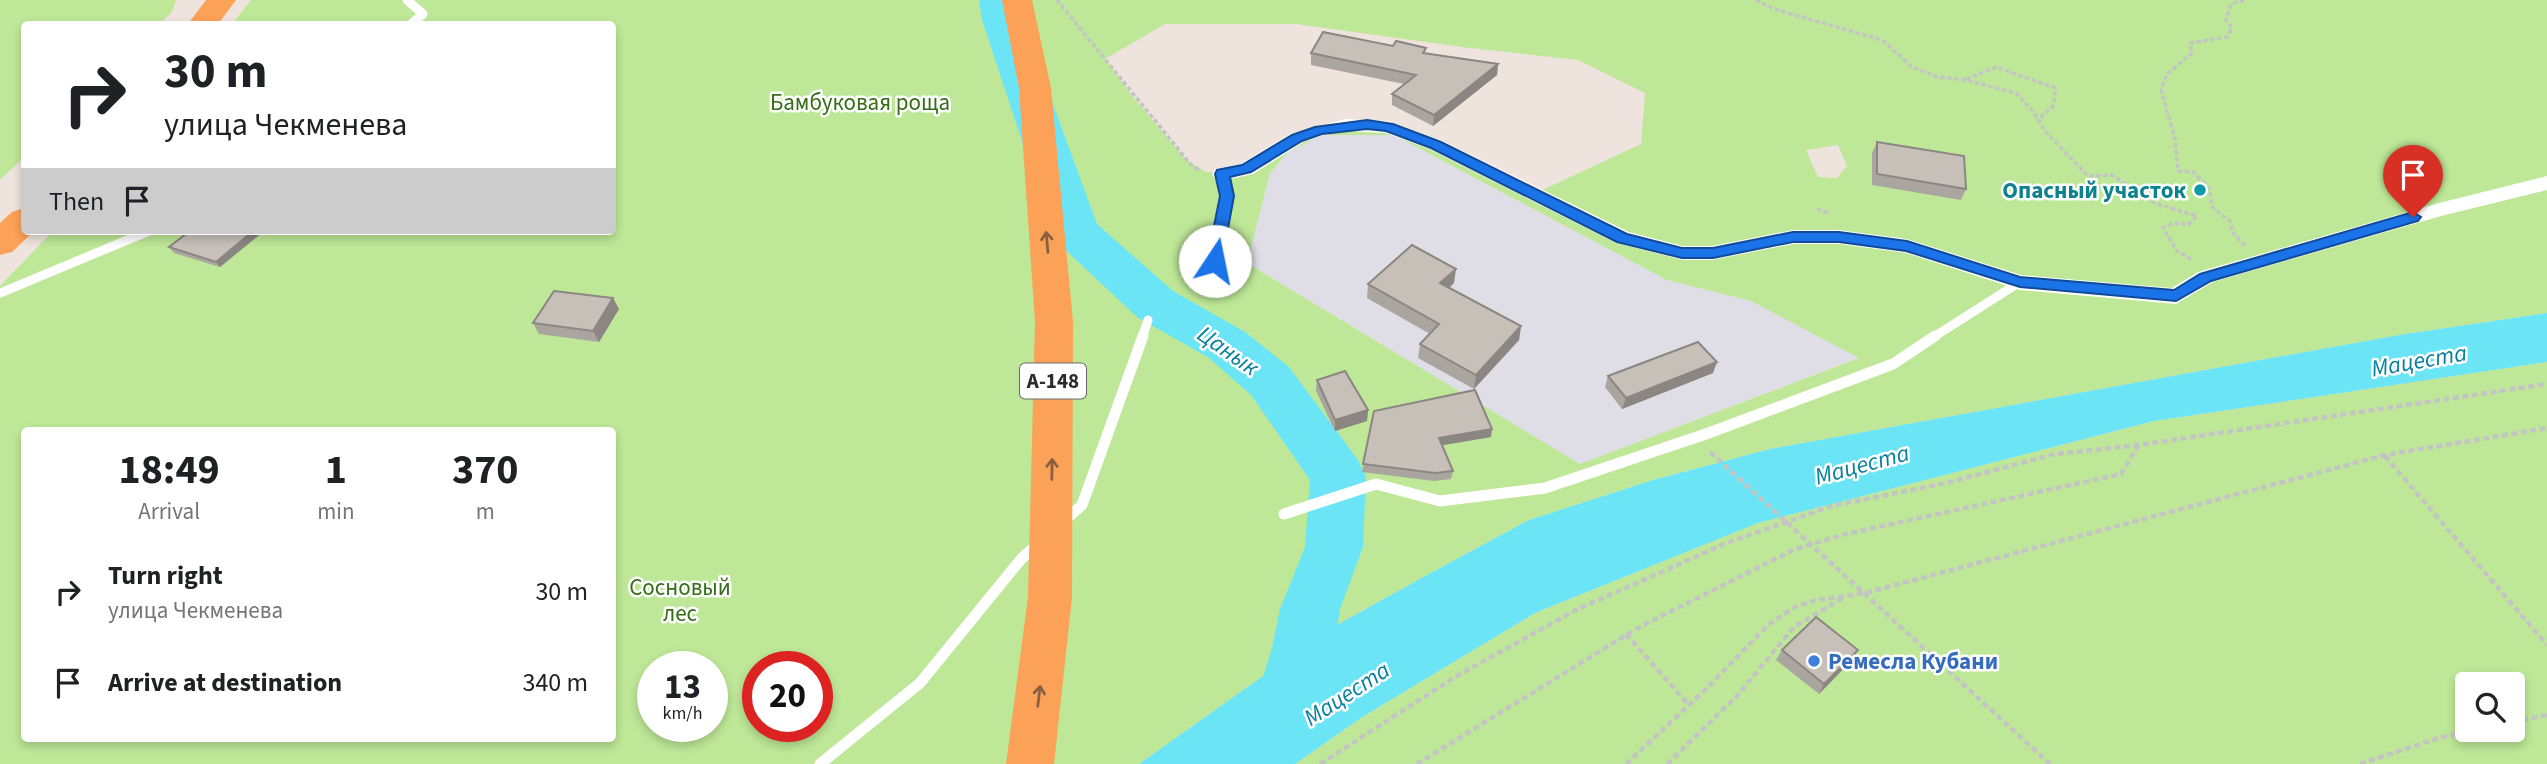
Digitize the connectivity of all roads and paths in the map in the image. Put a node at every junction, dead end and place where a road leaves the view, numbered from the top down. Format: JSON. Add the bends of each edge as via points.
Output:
{"nodes":[{"id":1,"x":221,"y":0,"type":"edge"},
{"id":2,"x":407,"y":0,"type":"edge"},
{"id":3,"x":1017,"y":0,"type":"edge"},
{"id":4,"x":1057,"y":0,"type":"edge"},
{"id":5,"x":1756,"y":0,"type":"edge"},
{"id":6,"x":2244,"y":0,"type":"edge"},
{"id":7,"x":205,"y":21,"type":"edge"},
{"id":8,"x":415,"y":21,"type":"edge"},
{"id":9,"x":1966,"y":79,"type":"junction"},
{"id":10,"x":2038,"y":121,"type":"junction"},
{"id":11,"x":1222,"y":174,"type":"junction"},
{"id":12,"x":2547,"y":183,"type":"edge"},
{"id":13,"x":21,"y":223,"type":"edge"},
{"id":14,"x":139,"y":235,"type":"edge"},
{"id":15,"x":0,"y":243,"type":"edge"},
{"id":16,"x":1215,"y":261,"type":"dead end"},
{"id":17,"x":2260,"y":261,"type":"junction"},
{"id":18,"x":2206,"y":277,"type":"junction"},
{"id":19,"x":2020,"y":282,"type":"junction"},
{"id":20,"x":0,"y":293,"type":"edge"},
{"id":21,"x":1147,"y":320,"type":"dead end"},
{"id":22,"x":2547,"y":384,"type":"edge"},
{"id":23,"x":2547,"y":428,"type":"edge"},
{"id":24,"x":2139,"y":445,"type":"junction"},
{"id":25,"x":1712,"y":453,"type":"dead end"},
{"id":26,"x":2385,"y":455,"type":"junction"},
{"id":27,"x":1284,"y":514,"type":"dead end"},
{"id":28,"x":1810,"y":544,"type":"junction"},
{"id":29,"x":1865,"y":593,"type":"junction"},
{"id":30,"x":1847,"y":596,"type":"junction"},
{"id":31,"x":1626,"y":634,"type":"junction"},
{"id":32,"x":2547,"y":645,"type":"edge"},
{"id":33,"x":1689,"y":705,"type":"junction"},
{"id":34,"x":2547,"y":715,"type":"edge"},
{"id":35,"x":2525,"y":720,"type":"edge"},
{"id":36,"x":2455,"y":735,"type":"edge"},
{"id":37,"x":820,"y":764,"type":"edge"},
{"id":38,"x":1030,"y":764,"type":"edge"},
{"id":39,"x":1320,"y":764,"type":"edge"},
{"id":40,"x":1417,"y":764,"type":"edge"},
{"id":41,"x":1626,"y":764,"type":"edge"},
{"id":42,"x":1667,"y":764,"type":"edge"},
{"id":43,"x":2050,"y":764,"type":"edge"},
{"id":44,"x":2360,"y":764,"type":"edge"}],
"edges":[{"from":1,"to":7,"type":"highway"},
{"from":2,"to":8,"type":"lane","via":[[423,14]]},
{"from":38,"to":3,"type":"highway","number":"А-148","one_way":true,"via":[[1051,597],[1054,322],[1034,88]]},
{"from":4,"to":11,"type":"path","via":[[1192,166]]},
{"from":5,"to":9,"type":"path","via":[[1882,40],[1912,68],[1938,77]]},
{"from":6,"to":17,"type":"path","via":[[2231,4],[2226,19],[2232,28],[2227,37],[2190,43],[2192,53],[2167,74],[2161,90],[2175,139],[2178,172],[2193,172],[2209,188],[2214,213],[2230,221],[2233,233]]},
{"from":9,"to":10,"type":"path","via":[[2016,93]]},
{"from":9,"to":10,"type":"path","via":[[1996,67],[2056,88],[2054,105]]},
{"from":10,"to":18,"type":"path","via":[[2088,176],[2112,175],[2157,204],[2197,216],[2188,225],[2173,223],[2163,228],[2177,251]]},
{"from":11,"to":16,"type":"lane","via":[[1227,196]]},
{"from":11,"to":19,"type":"street","via":[[1246,169],[1297,138],[1320,130],[1345,125],[1388,127],[1436,145],[1650,247],[1713,253],[1793,237],[1839,237],[1907,246]]},
{"from":12,"to":17,"type":"street"},
{"from":13,"to":15,"type":"highway"},
{"from":14,"to":20,"type":"lane"},
{"from":17,"to":18,"type":"street"},
{"from":18,"to":19,"type":"street","via":[[2176,296]]},
{"from":19,"to":27,"type":"lane","via":[[1893,364],[1545,488],[1440,500],[1376,484]]},
{"from":21,"to":37,"type":"lane","via":[[1124,397],[1082,505],[1022,558],[920,683]]},
{"from":22,"to":24,"type":"path"},
{"from":23,"to":26,"type":"path"},
{"from":24,"to":28,"type":"path","via":[[2121,474]]},
{"from":24,"to":39,"type":"path","via":[[2055,454],[1832,506],[1729,542],[1576,610],[1455,677]]},
{"from":25,"to":28,"type":"path"},
{"from":26,"to":29,"type":"path"},
{"from":26,"to":32,"type":"path"},
{"from":28,"to":29,"type":"path"},
{"from":28,"to":31,"type":"path"},
{"from":29,"to":30,"type":"path"},
{"from":29,"to":43,"type":"path"},
{"from":30,"to":33,"type":"path","via":[[1795,607],[1768,625]]},
{"from":30,"to":42,"type":"path","via":[[1794,627],[1736,697]]},
{"from":31,"to":33,"type":"path"},
{"from":31,"to":40,"type":"path"},
{"from":33,"to":41,"type":"path"},
{"from":34,"to":35,"type":"path"},
{"from":36,"to":44,"type":"path"}]}
